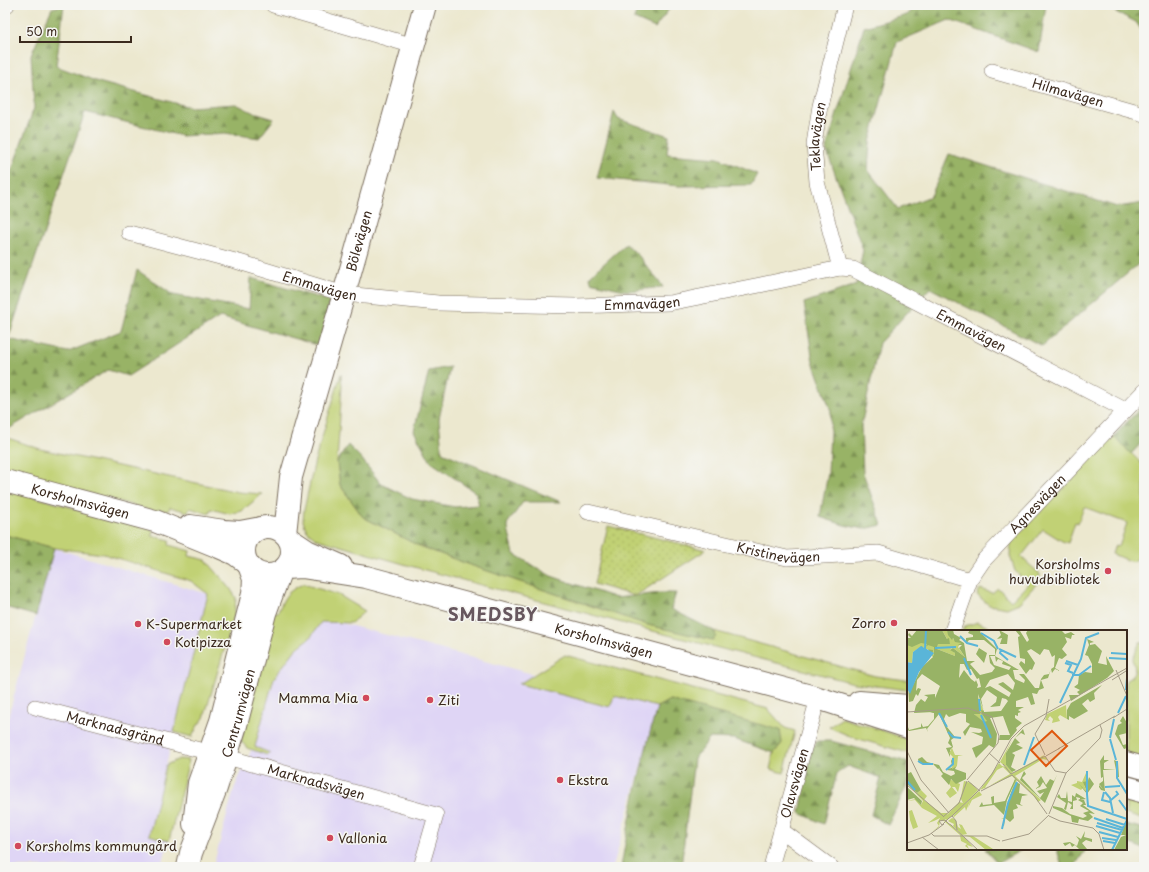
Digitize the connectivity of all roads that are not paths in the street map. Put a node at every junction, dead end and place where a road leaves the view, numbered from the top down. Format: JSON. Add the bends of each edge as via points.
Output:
{"nodes":[{"id":1,"x":273,"y":5,"type":"edge"},
{"id":2,"x":425,"y":5,"type":"edge"},
{"id":3,"x":845,"y":5,"type":"edge"},
{"id":4,"x":414,"y":46,"type":"junction"},
{"id":5,"x":992,"y":71,"type":"dead end"},
{"id":6,"x":1144,"y":114,"type":"edge"},
{"id":7,"x":129,"y":233,"type":"dead end"},
{"id":8,"x":840,"y":268,"type":"junction"},
{"id":9,"x":344,"y":294,"type":"junction"},
{"id":10,"x":1144,"y":391,"type":"edge"},
{"id":11,"x":1125,"y":410,"type":"junction"},
{"id":12,"x":291,"y":477,"type":"junction"},
{"id":13,"x":5,"y":481,"type":"edge"},
{"id":14,"x":588,"y":512,"type":"dead end"},
{"id":15,"x":155,"y":521,"type":"junction"},
{"id":16,"x":259,"y":528,"type":"junction"},
{"id":17,"x":287,"y":536,"type":"junction"},
{"id":18,"x":249,"y":565,"type":"junction"},
{"id":19,"x":282,"y":570,"type":"junction"},
{"id":20,"x":366,"y":577,"type":"junction"},
{"id":21,"x":970,"y":580,"type":"junction"},
{"id":22,"x":952,"y":630,"type":"edge"},
{"id":23,"x":818,"y":698,"type":"junction"},
{"id":24,"x":907,"y":706,"type":"edge"},
{"id":25,"x":35,"y":707,"type":"dead end"},
{"id":26,"x":907,"y":727,"type":"edge"},
{"id":27,"x":210,"y":753,"type":"junction"},
{"id":28,"x":1127,"y":763,"type":"edge"},
{"id":29,"x":1144,"y":768,"type":"edge"},
{"id":30,"x":1127,"y":787,"type":"edge"},
{"id":31,"x":1144,"y":792,"type":"edge"},
{"id":32,"x":781,"y":830,"type":"junction"},
{"id":33,"x":189,"y":860,"type":"edge"},
{"id":34,"x":421,"y":867,"type":"edge"},
{"id":35,"x":771,"y":867,"type":"edge"},
{"id":36,"x":831,"y":867,"type":"edge"}],
"edges":[{"from":1,"to":4,"type":"street"},
{"from":2,"to":4,"type":"main road","name":"Bölevägen"},
{"from":3,"to":8,"type":"street","name":"Teklavägen","via":[[820,106],[814,144],[817,182]]},
{"from":4,"to":9,"type":"main road","name":"Bölevägen"},
{"from":5,"to":6,"type":"street","name":"Hilmavägen"},
{"from":7,"to":9,"type":"street","name":"Emmavägen","via":[[239,262]]},
{"from":8,"to":9,"type":"street","name":"Emmavägen","via":[[668,303],[576,306],[438,303]]},
{"from":8,"to":11,"type":"street","name":"Emmavägen","via":[[853,269],[870,277]]},
{"from":9,"to":12,"type":"main road","name":"Bölevägen"},
{"from":10,"to":11,"type":"street","name":"Agnesvägen"},
{"from":11,"to":21,"type":"street","name":"Agnesvägen","via":[[983,561]]},
{"from":12,"to":16,"type":"main road","name":"Bölevägen"},
{"from":12,"to":17,"type":"main road","name":"Bölevägen"},
{"from":13,"to":15,"type":"main road","name":"Korsholmsvägen"},
{"from":14,"to":21,"type":"street","name":"Kristinevägen","via":[[787,558],[878,553]]},
{"from":15,"to":16,"type":"main road","name":"Korsholmsvägen","via":[[224,531],[240,532]]},
{"from":15,"to":18,"type":"main road","name":"Korsholmsvägen","via":[[235,554]]},
{"from":16,"to":17,"type":"main road","via":[[274,527]]},
{"from":16,"to":18,"type":"main road","via":[[251,533],[244,544],[243,550]]},
{"from":17,"to":19,"type":"main road","via":[[292,551]]},
{"from":17,"to":20,"type":"main road","name":"Korsholmsvägen","via":[[307,551]]},
{"from":18,"to":19,"type":"main road","via":[[261,574],[268,575]]},
{"from":18,"to":27,"type":"main road","name":"Centrumvägen","via":[[254,579],[253,594],[221,721]]},
{"from":19,"to":20,"type":"main road","name":"Korsholmsvägen","via":[[302,567]]},
{"from":19,"to":27,"type":"main road","name":"Centrumvägen","via":[[267,608],[236,725]]},
{"from":20,"to":23,"type":"main road","name":"Korsholmsvägen"},
{"from":21,"to":22,"type":"street","name":"Agnesvägen"},
{"from":23,"to":24,"type":"main road","name":"Korsholmsvägen"},
{"from":23,"to":26,"type":"main road","name":"Korsholmsvägen"},
{"from":23,"to":32,"type":"street","name":"Olavsvägen"},
{"from":25,"to":27,"type":"street","name":"Marknadsgränd"},
{"from":27,"to":33,"type":"main road","name":"Centrumvägen","via":[[216,788]]},
{"from":27,"to":34,"type":"street","name":"Marknadsvägen","via":[[436,815]]},
{"from":28,"to":29,"type":"main road"},
{"from":30,"to":31,"type":"main road"},
{"from":32,"to":35,"type":"street","name":"Olavsvägen"},
{"from":32,"to":36,"type":"street"}]}
